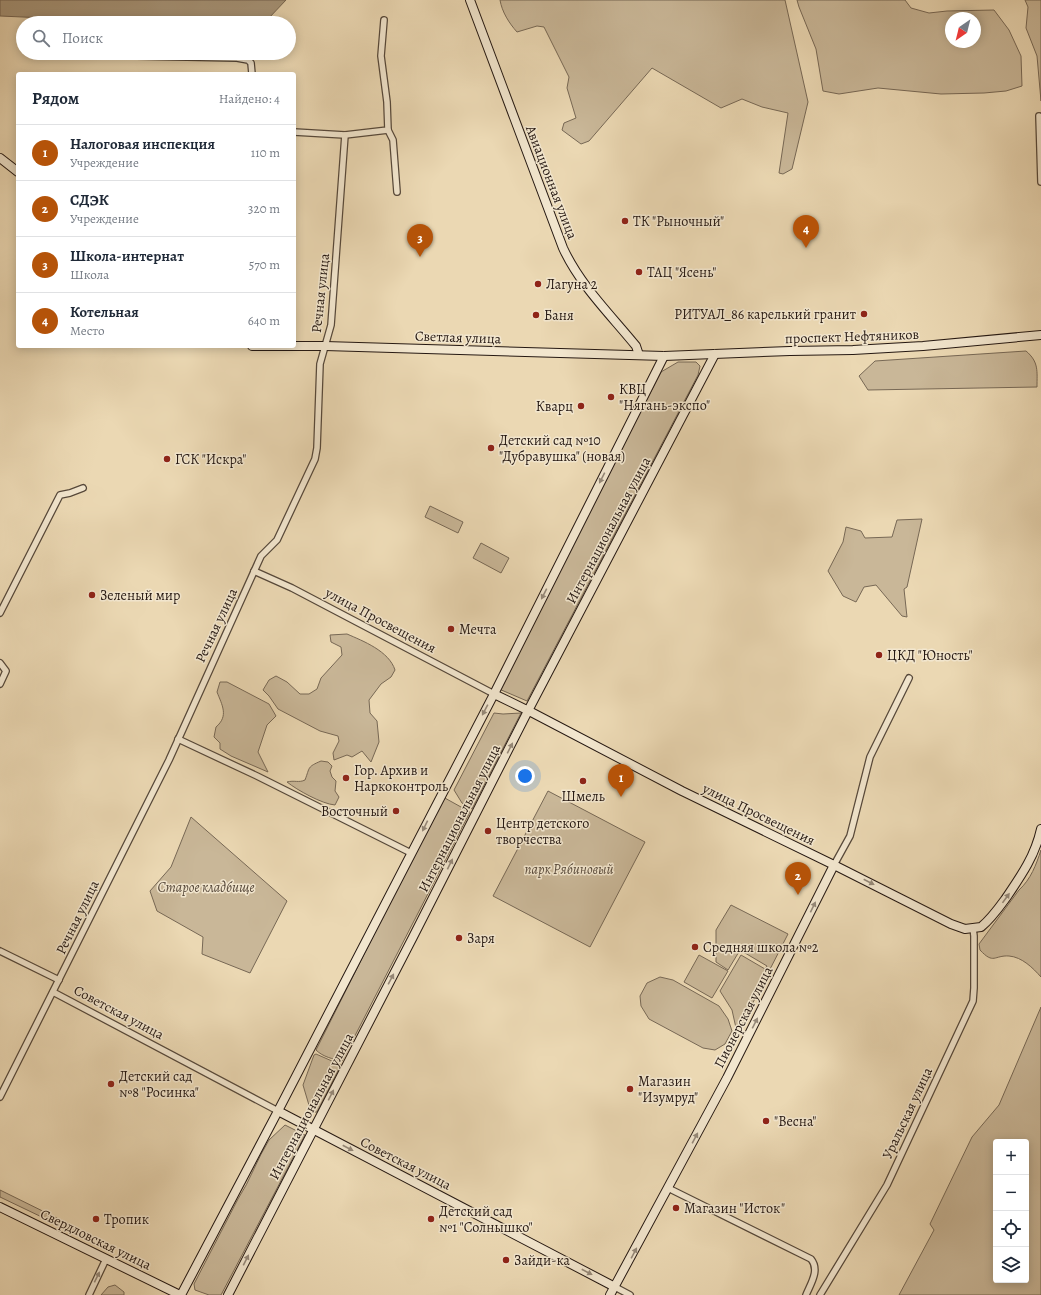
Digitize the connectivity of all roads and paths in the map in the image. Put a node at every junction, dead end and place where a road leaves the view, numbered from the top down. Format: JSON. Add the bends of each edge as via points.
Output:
{"nodes":[{"id":1,"x":470,"y":0,"type":"edge"},
{"id":2,"x":384,"y":20,"type":"dead end"},
{"id":3,"x":248,"y":60,"type":"edge"},
{"id":4,"x":252,"y":72,"type":"edge"},
{"id":5,"x":1039,"y":116,"type":"dead end"},
{"id":6,"x":388,"y":130,"type":"junction"},
{"id":7,"x":296,"y":132,"type":"edge"},
{"id":8,"x":345,"y":135,"type":"junction"},
{"id":9,"x":0,"y":158,"type":"edge"},
{"id":10,"x":16,"y":170,"type":"edge"},
{"id":11,"x":1041,"y":182,"type":"edge"},
{"id":12,"x":397,"y":192,"type":"dead end"},
{"id":13,"x":1041,"y":335,"type":"edge"},
{"id":14,"x":296,"y":346,"type":"edge"},
{"id":15,"x":325,"y":346,"type":"junction"},
{"id":16,"x":715,"y":354,"type":"junction"},
{"id":17,"x":639,"y":355,"type":"junction"},
{"id":18,"x":664,"y":356,"type":"junction"},
{"id":19,"x":83,"y":488,"type":"dead end"},
{"id":20,"x":254,"y":571,"type":"junction"},
{"id":21,"x":0,"y":613,"type":"edge"},
{"id":22,"x":0,"y":663,"type":"edge"},
{"id":23,"x":909,"y":678,"type":"dead end"},
{"id":24,"x":0,"y":684,"type":"edge"},
{"id":25,"x":494,"y":694,"type":"junction"},
{"id":26,"x":529,"y":711,"type":"junction"},
{"id":27,"x":178,"y":739,"type":"junction"},
{"id":28,"x":1041,"y":829,"type":"edge"},
{"id":29,"x":411,"y":853,"type":"junction"},
{"id":30,"x":834,"y":865,"type":"junction"},
{"id":31,"x":973,"y":928,"type":"junction"},
{"id":32,"x":0,"y":951,"type":"edge"},
{"id":33,"x":59,"y":980,"type":"junction"},
{"id":34,"x":53,"y":992,"type":"junction"},
{"id":35,"x":0,"y":1097,"type":"edge"},
{"id":36,"x":278,"y":1111,"type":"junction"},
{"id":37,"x":313,"y":1129,"type":"junction"},
{"id":38,"x":668,"y":1188,"type":"junction"},
{"id":39,"x":0,"y":1207,"type":"edge"},
{"id":40,"x":106,"y":1259,"type":"junction"},
{"id":41,"x":615,"y":1287,"type":"junction"},
{"id":42,"x":88,"y":1295,"type":"edge"},
{"id":43,"x":181,"y":1295,"type":"edge"},
{"id":44,"x":228,"y":1295,"type":"edge"},
{"id":45,"x":610,"y":1295,"type":"edge"},
{"id":46,"x":630,"y":1295,"type":"edge"},
{"id":47,"x":806,"y":1295,"type":"edge"},
{"id":48,"x":820,"y":1295,"type":"edge"}],
"edges":[{"from":1,"to":17,"type":"main road","name":"Авиационная улица","via":[[562,248],[591,292],[636,346]]},
{"from":2,"to":6,"type":"street","via":[[381,56]]},
{"from":3,"to":4,"type":"street"},
{"from":5,"to":11,"type":"street"},
{"from":6,"to":8,"type":"street"},
{"from":6,"to":12,"type":"street","via":[[392,140]]},
{"from":7,"to":8,"type":"street"},
{"from":8,"to":15,"type":"street","name":"Речная улица","via":[[331,325]]},
{"from":9,"to":10,"type":"main road"},
{"from":13,"to":16,"type":"main road","name":"проспект Нефтяников","via":[[867,349]]},
{"from":14,"to":15,"type":"main road","name":"Светлая улица"},
{"from":15,"to":17,"type":"main road","name":"Светлая улица"},
{"from":15,"to":20,"type":"street","name":"Речная улица","via":[[320,364],[315,459],[277,540],[260,556]]},
{"from":16,"to":18,"type":"main road","name":"проспект Нефтяников"},
{"from":16,"to":26,"type":"main road","name":"Интернациональная улица"},
{"from":17,"to":18,"type":"main road","name":"Светлая улица"},
{"from":18,"to":25,"type":"main road","name":"Интернациональная улица","one_way":true},
{"from":19,"to":21,"type":"street","via":[[60,495]]},
{"from":20,"to":25,"type":"street","name":"улица Просвещения","via":[[292,588]]},
{"from":20,"to":27,"type":"street","name":"Речная улица"},
{"from":22,"to":24,"type":"street","via":[[6,671]]},
{"from":23,"to":30,"type":"street","name":"Пионерская улица","via":[[870,757],[850,836]]},
{"from":25,"to":26,"type":"main road","name":"улица Просвещения"},
{"from":25,"to":29,"type":"main road","name":"Интернациональная улица","one_way":true},
{"from":26,"to":30,"type":"main road","name":"улица Просвещения","via":[[669,784]]},
{"from":37,"to":26,"type":"main road","name":"Интернациональная улица","one_way":true},
{"from":27,"to":29,"type":"street"},
{"from":27,"to":33,"type":"street","name":"Речная улица","via":[[164,772]]},
{"from":31,"to":28,"type":"main road","name":"улица Просвещения","one_way":true,"via":[[981,928],[990,920],[1022,876],[1032,858]]},
{"from":29,"to":36,"type":"main road","name":"Интернациональная улица"},
{"from":30,"to":31,"type":"main road","name":"улица Просвещения","one_way":true,"via":[[951,924],[965,929]]},
{"from":38,"to":30,"type":"main road","name":"Пионерская улица","one_way":true,"via":[[727,1078]]},
{"from":31,"to":48,"type":"street","name":"Уральская улица","via":[[973,1001],[888,1185]]},
{"from":32,"to":33,"type":"street"},
{"from":33,"to":34,"type":"street","name":"Речная улица"},
{"from":34,"to":35,"type":"street","name":"Речная улица"},
{"from":34,"to":36,"type":"street","name":"Советская улица"},
{"from":36,"to":37,"type":"main road","name":"Советская улица"},
{"from":36,"to":43,"type":"main road","name":"Интернациональная улица"},
{"from":37,"to":41,"type":"main road","name":"Советская улица","one_way":true},
{"from":44,"to":37,"type":"main road","name":"Интернациональная улица","one_way":true},
{"from":41,"to":38,"type":"main road","name":"Пионерская улица","one_way":true},
{"from":38,"to":47,"type":"street","via":[[811,1259],[816,1271]]},
{"from":39,"to":40,"type":"main road","name":"Свердловская улица"},
{"from":42,"to":40,"type":"street","one_way":true},
{"from":40,"to":43,"type":"main road","name":"Свердловская улица"},
{"from":41,"to":45,"type":"main road","name":"Пионерская улица"},
{"from":41,"to":46,"type":"street"}]}
